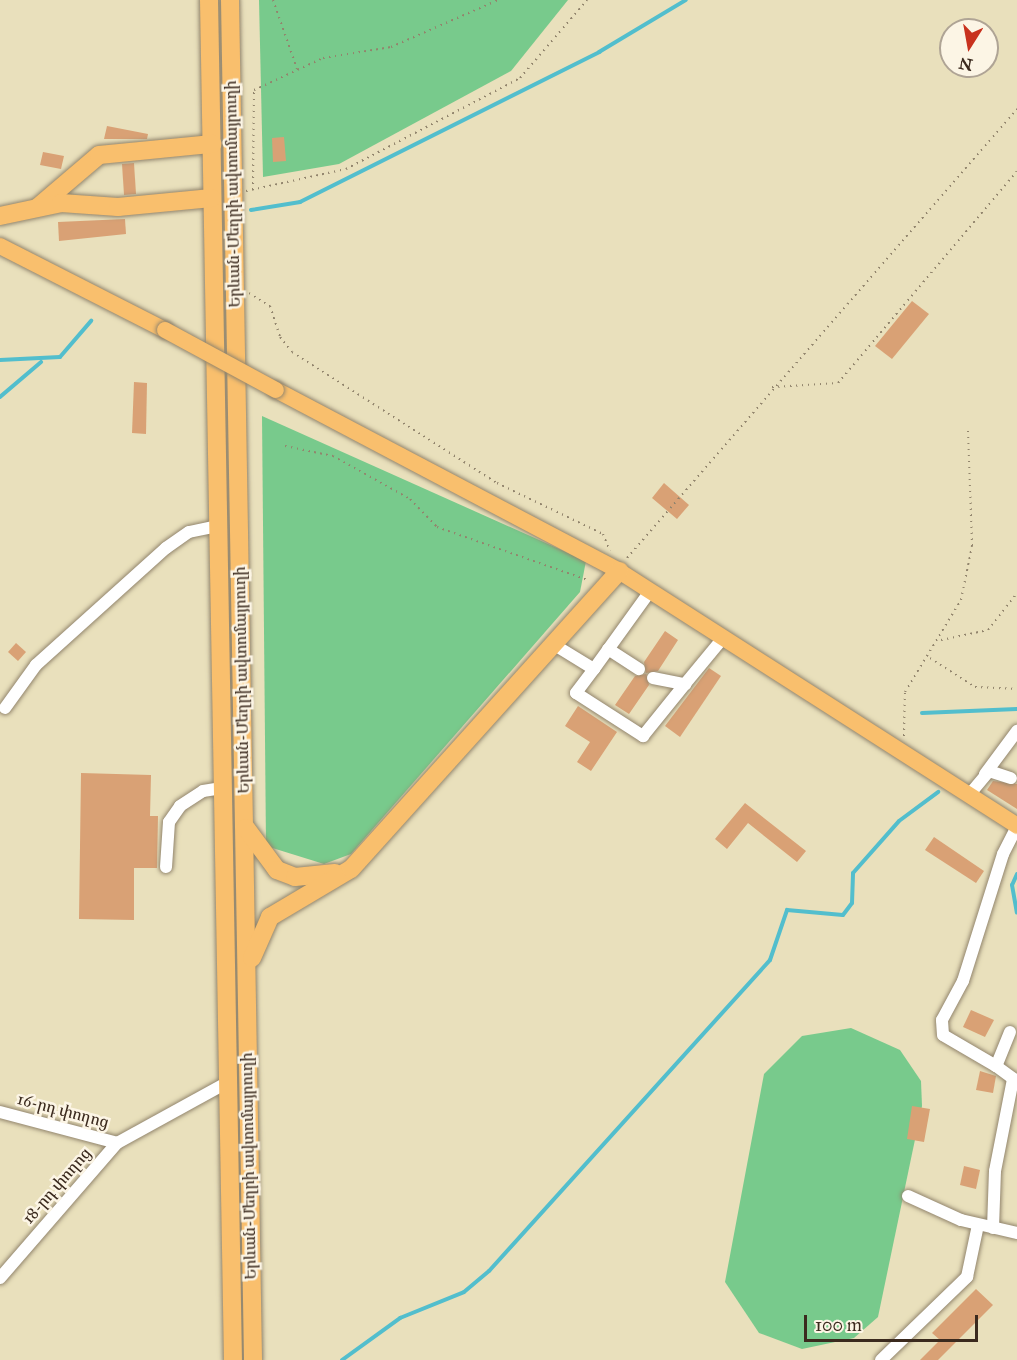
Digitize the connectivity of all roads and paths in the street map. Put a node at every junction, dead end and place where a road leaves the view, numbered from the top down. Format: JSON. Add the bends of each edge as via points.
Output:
{"nodes":[{"id":1,"x":208,"y":0,"type":"edge"},
{"id":2,"x":230,"y":0,"type":"edge"},
{"id":3,"x":273,"y":0,"type":"edge"},
{"id":4,"x":498,"y":0,"type":"edge"},
{"id":5,"x":587,"y":0,"type":"edge"},
{"id":6,"x":297,"y":69,"type":"junction"},
{"id":7,"x":1017,"y":109,"type":"edge"},
{"id":8,"x":212,"y":144,"type":"junction"},
{"id":9,"x":1017,"y":171,"type":"edge"},
{"id":10,"x":253,"y":190,"type":"junction"},
{"id":11,"x":235,"y":192,"type":"junction"},
{"id":12,"x":212,"y":198,"type":"junction"},
{"id":13,"x":38,"y":207,"type":"junction"},
{"id":14,"x":0,"y":216,"type":"edge"},
{"id":15,"x":0,"y":246,"type":"edge"},
{"id":16,"x":235,"y":289,"type":"junction"},
{"id":17,"x":772,"y":387,"type":"junction"},
{"id":18,"x":968,"y":431,"type":"dead end"},
{"id":19,"x":285,"y":446,"type":"dead end"},
{"id":20,"x":218,"y":526,"type":"junction"},
{"id":21,"x":619,"y":571,"type":"junction"},
{"id":22,"x":603,"y":588,"type":"junction"},
{"id":23,"x":651,"y":590,"type":"junction"},
{"id":24,"x":1017,"y":593,"type":"edge"},
{"id":25,"x":723,"y":638,"type":"junction"},
{"id":26,"x":941,"y":640,"type":"junction"},
{"id":27,"x":552,"y":644,"type":"junction"},
{"id":28,"x":608,"y":649,"type":"junction"},
{"id":29,"x":930,"y":658,"type":"junction"},
{"id":30,"x":594,"y":669,"type":"junction"},
{"id":31,"x":639,"y":669,"type":"dead end"},
{"id":32,"x":653,"y":678,"type":"dead end"},
{"id":33,"x":685,"y":684,"type":"junction"},
{"id":34,"x":1017,"y":689,"type":"edge"},
{"id":35,"x":5,"y":708,"type":"dead end"},
{"id":36,"x":1017,"y":731,"type":"edge"},
{"id":37,"x":896,"y":749,"type":"junction"},
{"id":38,"x":985,"y":774,"type":"junction"},
{"id":39,"x":1011,"y":778,"type":"dead end"},
{"id":40,"x":222,"y":788,"type":"junction"},
{"id":41,"x":969,"y":795,"type":"junction"},
{"id":42,"x":244,"y":823,"type":"junction"},
{"id":43,"x":1017,"y":827,"type":"edge"},
{"id":44,"x":166,"y":867,"type":"dead end"},
{"id":45,"x":351,"y":869,"type":"junction"},
{"id":46,"x":246,"y":980,"type":"junction"},
{"id":47,"x":1010,"y":1032,"type":"dead end"},
{"id":48,"x":996,"y":1066,"type":"junction"},
{"id":49,"x":1015,"y":1080,"type":"edge"},
{"id":50,"x":228,"y":1082,"type":"junction"},
{"id":51,"x":0,"y":1112,"type":"edge"},
{"id":52,"x":117,"y":1143,"type":"junction"},
{"id":53,"x":908,"y":1196,"type":"dead end"},
{"id":54,"x":978,"y":1225,"type":"junction"},
{"id":55,"x":993,"y":1227,"type":"junction"},
{"id":56,"x":1017,"y":1233,"type":"edge"},
{"id":57,"x":0,"y":1278,"type":"edge"},
{"id":58,"x":233,"y":1360,"type":"edge"},
{"id":59,"x":253,"y":1360,"type":"edge"},
{"id":60,"x":881,"y":1360,"type":"edge"}],
"edges":[{"from":1,"to":8,"type":"highway","name":"Երևան-Մեղրի ավտոմայրուղի"},
{"from":2,"to":11,"type":"highway","name":"Երևան-Մեղրի ավտոմայրուղի"},
{"from":3,"to":6,"type":"path"},
{"from":4,"to":6,"type":"path","via":[[391,46],[323,58]]},
{"from":5,"to":10,"type":"path","via":[[520,78],[346,169]]},
{"from":6,"to":10,"type":"path","via":[[254,90]]},
{"from":7,"to":17,"type":"path"},
{"from":8,"to":12,"type":"highway","name":"Երևան-Մեղրի ավտոմայրուղի"},
{"from":8,"to":13,"type":"highway","via":[[99,155]]},
{"from":9,"to":17,"type":"path","via":[[908,294],[838,383]]},
{"from":10,"to":11,"type":"path"},
{"from":11,"to":16,"type":"highway","name":"Երևան-Մեղրի ավտոմայրուղի"},
{"from":12,"to":13,"type":"highway"},
{"from":12,"to":20,"type":"highway","name":"Երևան-Մեղրի ավտոմայրուղի"},
{"from":13,"to":14,"type":"highway"},
{"from":15,"to":21,"type":"main road","bridge":true},
{"from":16,"to":17,"type":"path","via":[[270,306],[280,338],[292,352],[497,483],[603,534],[611,552],[625,561]]},
{"from":16,"to":42,"type":"highway","name":"Երևան-Մեղրի ավտոմայրուղի"},
{"from":18,"to":26,"type":"path","via":[[972,546],[961,600]]},
{"from":19,"to":22,"type":"path","via":[[333,456],[410,499],[437,527]]},
{"from":20,"to":35,"type":"street","via":[[189,532],[166,548],[36,665]]},
{"from":20,"to":40,"type":"highway","name":"Երևան-Մեղրի ավտոմայրուղի"},
{"from":21,"to":22,"type":"highway"},
{"from":21,"to":23,"type":"main road"},
{"from":22,"to":27,"type":"highway"},
{"from":23,"to":25,"type":"main road"},
{"from":23,"to":28,"type":"street"},
{"from":24,"to":26,"type":"path","via":[[988,630]]},
{"from":25,"to":33,"type":"street"},
{"from":25,"to":37,"type":"main road"},
{"from":26,"to":29,"type":"path"},
{"from":27,"to":30,"type":"street"},
{"from":27,"to":45,"type":"highway"},
{"from":28,"to":30,"type":"street"},
{"from":28,"to":31,"type":"street"},
{"from":29,"to":34,"type":"path","via":[[975,687]]},
{"from":29,"to":37,"type":"path","via":[[905,692],[907,730]]},
{"from":30,"to":33,"type":"street","via":[[576,693],[642,736]]},
{"from":32,"to":33,"type":"street"},
{"from":36,"to":38,"type":"street"},
{"from":37,"to":41,"type":"main road"},
{"from":38,"to":39,"type":"street","via":[[995,771]]},
{"from":38,"to":41,"type":"street"},
{"from":40,"to":44,"type":"street","via":[[203,790],[180,806],[169,822]]},
{"from":40,"to":50,"type":"highway","name":"Երևան-Մեղրի ավտոմայրուղի"},
{"from":41,"to":43,"type":"main road"},
{"from":42,"to":45,"type":"highway","via":[[258,851],[286,874],[306,878]]},
{"from":42,"to":46,"type":"highway","name":"Երևան-Մեղրի ավտոմայրուղի"},
{"from":43,"to":48,"type":"street","via":[[1003,854],[963,981],[942,1020],[943,1035]]},
{"from":45,"to":46,"type":"highway","via":[[270,917],[258,935]]},
{"from":46,"to":59,"type":"highway","name":"Երևան-Մեղրի ավտոմայրուղի"},
{"from":47,"to":48,"type":"street"},
{"from":48,"to":49,"type":"street"},
{"from":49,"to":55,"type":"street","via":[[995,1171]]},
{"from":50,"to":52,"type":"street"},
{"from":50,"to":58,"type":"highway","name":"Երևան-Մեղրի ավտոմայրուղի"},
{"from":51,"to":52,"type":"street","name":"16-րդ փողոց"},
{"from":52,"to":57,"type":"street","name":"18-րդ փողոց"},
{"from":53,"to":54,"type":"street"},
{"from":54,"to":55,"type":"street"},
{"from":54,"to":60,"type":"street","via":[[967,1277]]},
{"from":55,"to":56,"type":"street"}]}
